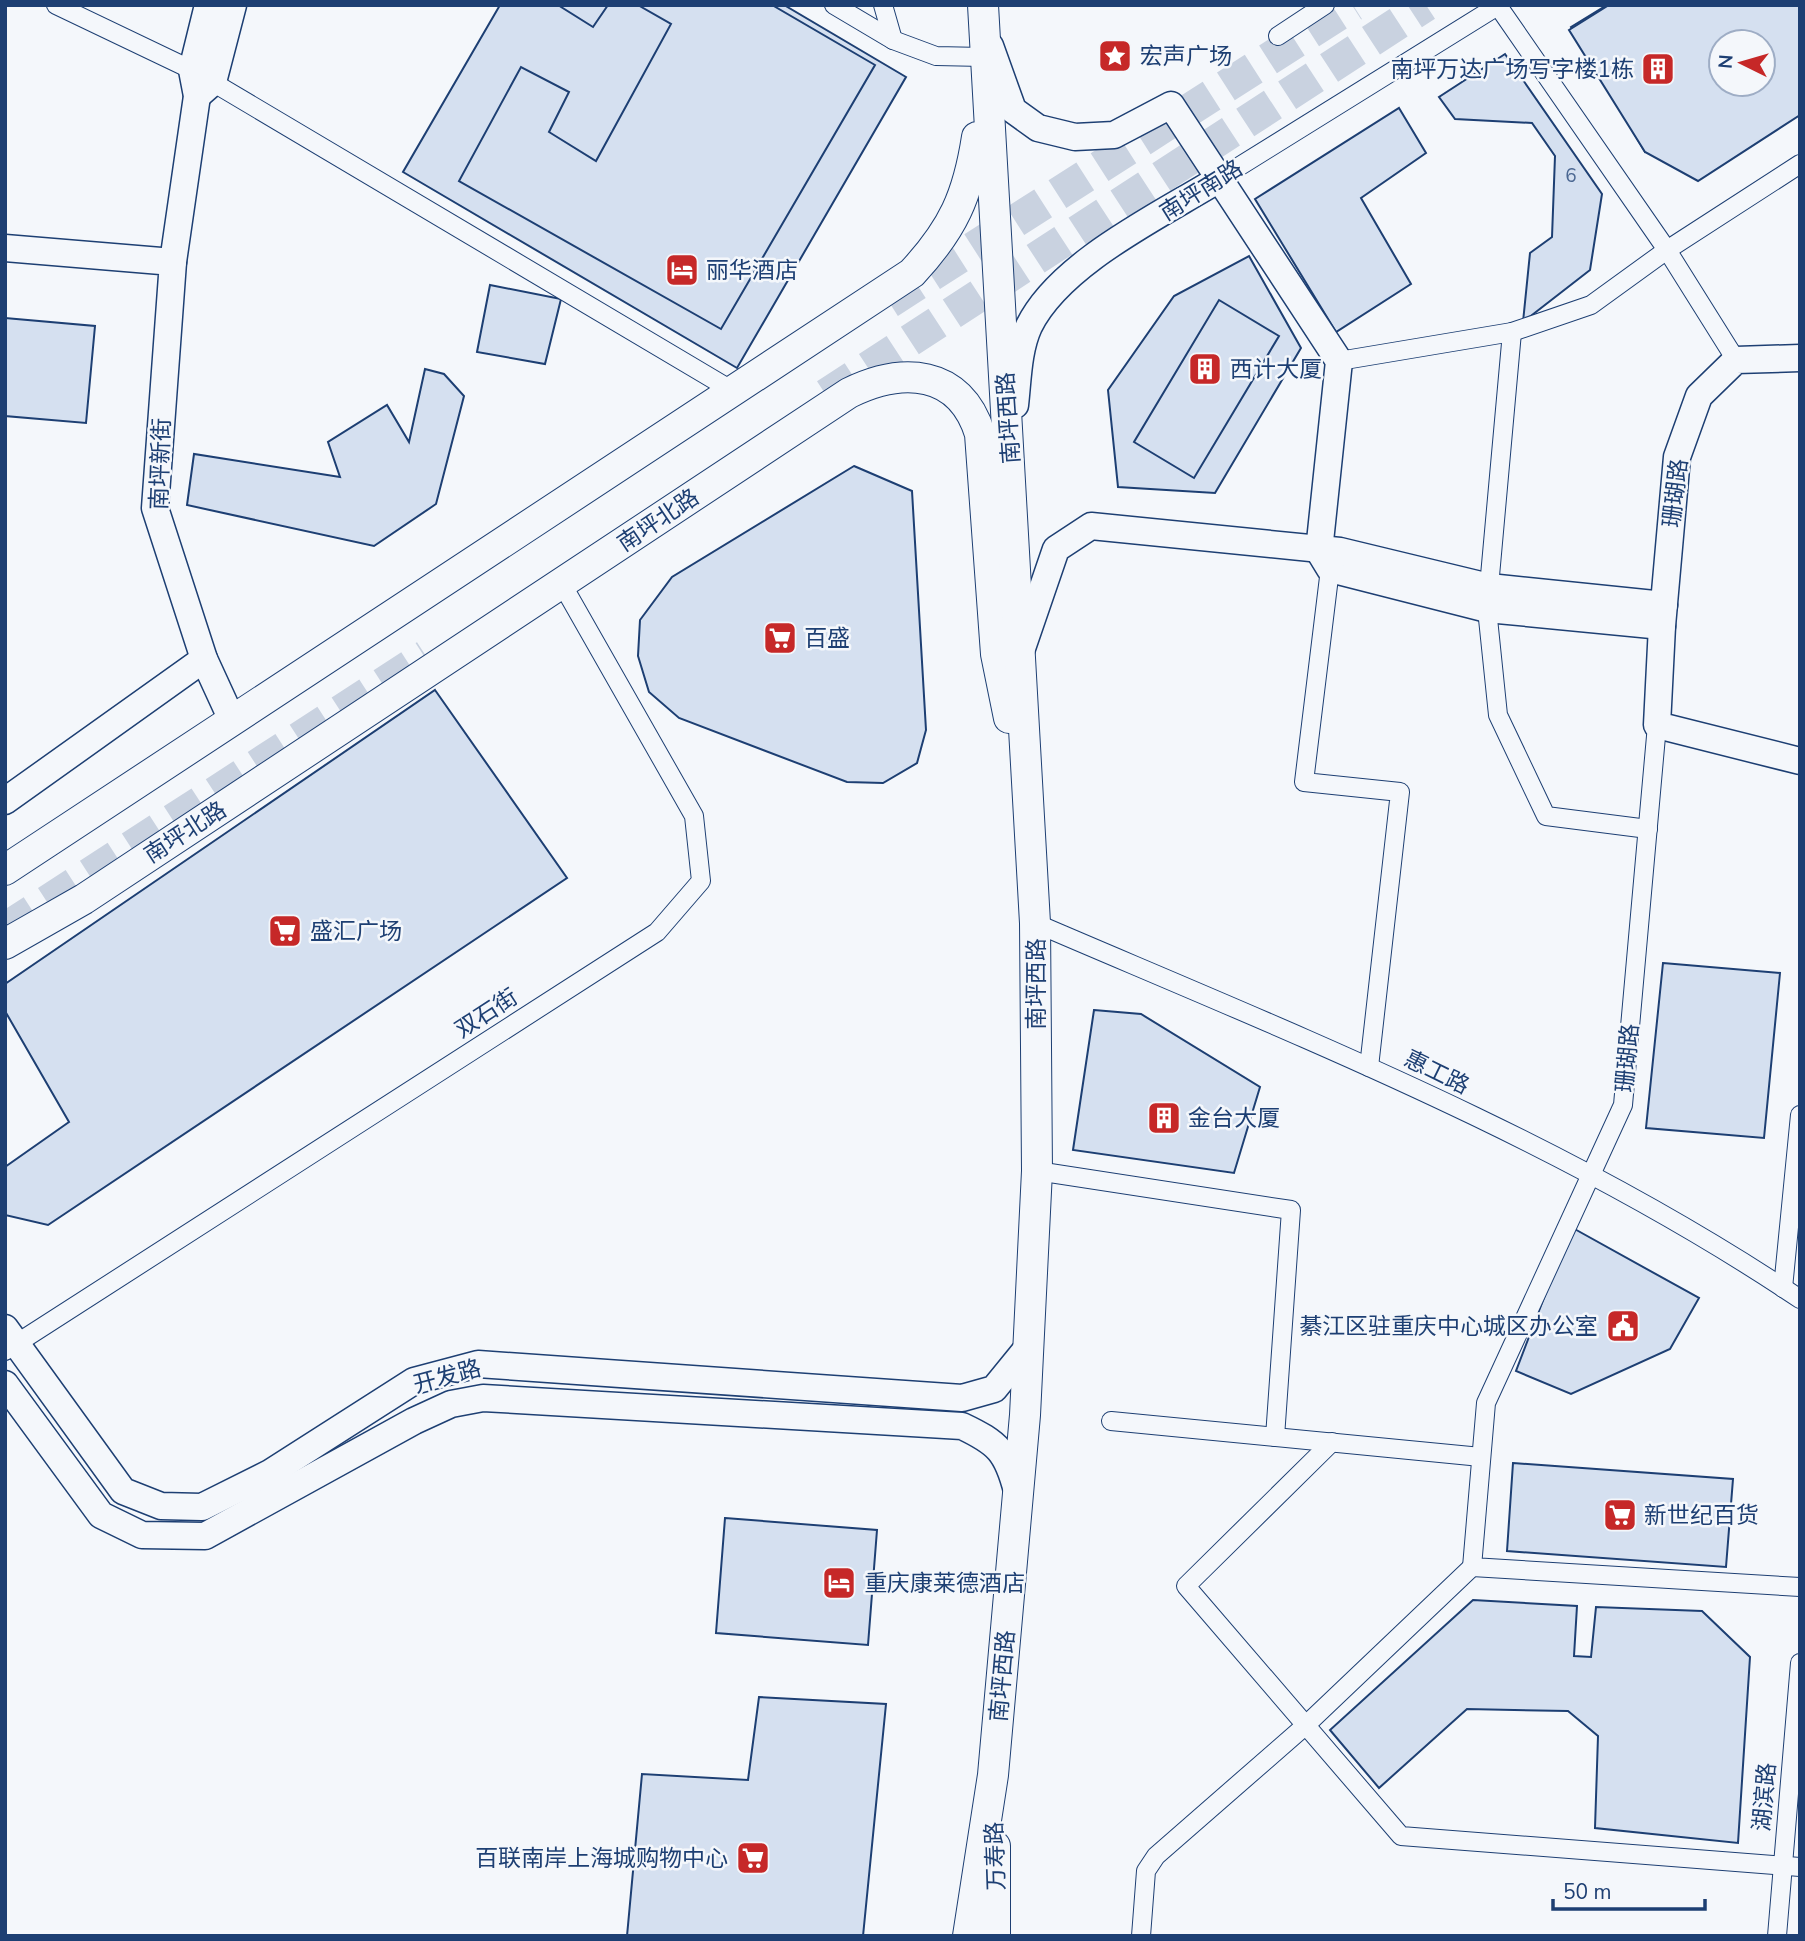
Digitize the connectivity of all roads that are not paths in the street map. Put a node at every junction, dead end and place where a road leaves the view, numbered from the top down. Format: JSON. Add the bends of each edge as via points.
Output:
{"nodes":[{"id":1,"x":56,"y":5,"type":"edge"},
{"id":2,"x":208,"y":5,"type":"edge"},
{"id":3,"x":233,"y":5,"type":"edge"},
{"id":4,"x":834,"y":5,"type":"edge"},
{"id":5,"x":883,"y":5,"type":"edge"},
{"id":6,"x":1325,"y":5,"type":"edge"},
{"id":7,"x":1499,"y":6,"type":"edge"},
{"id":8,"x":983,"y":31,"type":"edge"},
{"id":9,"x":1278,"y":36,"type":"dead end"},
{"id":10,"x":893,"y":40,"type":"junction"},
{"id":11,"x":200,"y":82,"type":"junction"},
{"id":12,"x":1800,"y":164,"type":"edge"},
{"id":13,"x":1219,"y":180,"type":"junction"},
{"id":14,"x":5,"y":248,"type":"edge"},
{"id":15,"x":1667,"y":250,"type":"junction"},
{"id":16,"x":173,"y":262,"type":"junction"},
{"id":17,"x":1512,"y":332,"type":"junction"},
{"id":18,"x":1800,"y":358,"type":"edge"},
{"id":19,"x":1736,"y":360,"type":"junction"},
{"id":20,"x":1339,"y":361,"type":"junction"},
{"id":21,"x":733,"y":391,"type":"junction"},
{"id":22,"x":1011,"y":453,"type":"junction"},
{"id":23,"x":1329,"y":557,"type":"junction"},
{"id":24,"x":562,"y":584,"type":"junction"},
{"id":25,"x":1488,"y":598,"type":"junction"},
{"id":26,"x":1663,"y":615,"type":"junction"},
{"id":27,"x":1020,"y":653,"type":"junction"},
{"id":28,"x":204,"y":659,"type":"junction"},
{"id":29,"x":232,"y":720,"type":"junction"},
{"id":30,"x":1657,"y":725,"type":"junction"},
{"id":31,"x":1800,"y":761,"type":"edge"},
{"id":32,"x":5,"y":801,"type":"edge"},
{"id":33,"x":1030,"y":817,"type":"junction"},
{"id":34,"x":1648,"y":829,"type":"junction"},
{"id":35,"x":5,"y":870,"type":"edge"},
{"id":36,"x":1035,"y":923,"type":"junction"},
{"id":37,"x":5,"y":944,"type":"edge"},
{"id":38,"x":1369,"y":1067,"type":"junction"},
{"id":39,"x":1800,"y":1115,"type":"edge"},
{"id":40,"x":1037,"y":1171,"type":"junction"},
{"id":41,"x":1592,"y":1174,"type":"junction"},
{"id":42,"x":1783,"y":1288,"type":"junction"},
{"id":43,"x":1800,"y":1299,"type":"edge"},
{"id":44,"x":9,"y":1341,"type":"edge"},
{"id":45,"x":1028,"y":1346,"type":"junction"},
{"id":46,"x":5,"y":1384,"type":"edge"},
{"id":47,"x":1111,"y":1421,"type":"dead end"},
{"id":48,"x":1275,"y":1437,"type":"junction"},
{"id":49,"x":1332,"y":1442,"type":"junction"},
{"id":50,"x":1481,"y":1457,"type":"junction"},
{"id":51,"x":1018,"y":1493,"type":"junction"},
{"id":52,"x":1472,"y":1566,"type":"junction"},
{"id":53,"x":1800,"y":1587,"type":"edge"},
{"id":54,"x":1800,"y":1663,"type":"edge"},
{"id":55,"x":1306,"y":1725,"type":"junction"},
{"id":56,"x":993,"y":1775,"type":"junction"},
{"id":57,"x":1791,"y":1867,"type":"edge"},
{"id":58,"x":968,"y":1936,"type":"edge"},
{"id":59,"x":995,"y":1936,"type":"edge"},
{"id":60,"x":1141,"y":1936,"type":"edge"},
{"id":61,"x":1777,"y":1936,"type":"edge"}],
"edges":[{"from":1,"to":11,"type":"street"},
{"from":2,"to":11,"type":"street"},
{"from":3,"to":11,"type":"street"},
{"from":4,"to":10,"type":"street"},
{"from":5,"to":10,"type":"street"},
{"from":6,"to":9,"type":"street"},
{"from":7,"to":13,"type":"street","name":"南坪南路"},
{"from":7,"to":15,"type":"street"},
{"from":8,"to":10,"type":"street","via":[[936,56]]},
{"from":8,"to":13,"type":"street","via":[[1013,110],[1038,128],[1075,137],[1114,135],[1171,105]]},
{"from":8,"to":21,"type":"main road","via":[[977,139],[969,183],[955,220],[937,246],[912,273]]},
{"from":8,"to":22,"type":"main road","name":"南坪西路"},
{"from":11,"to":16,"type":"street","name":"南坪新街"},
{"from":11,"to":21,"type":"street"},
{"from":12,"to":15,"type":"street"},
{"from":13,"to":20,"type":"street"},
{"from":13,"to":22,"type":"street","name":"南坪南路","via":[[1079,266],[1043,303],[1020,352]]},
{"from":14,"to":16,"type":"street"},
{"from":15,"to":17,"type":"street","via":[[1591,305]]},
{"from":15,"to":19,"type":"street"},
{"from":16,"to":28,"type":"street","name":"南坪新街","via":[[155,508]]},
{"from":17,"to":20,"type":"street"},
{"from":17,"to":25,"type":"street"},
{"from":18,"to":19,"type":"street"},
{"from":19,"to":26,"type":"street","name":"珊瑚路","via":[[1699,396],[1677,457]]},
{"from":20,"to":23,"type":"street"},
{"from":21,"to":29,"type":"main road"},
{"from":22,"to":27,"type":"main road","name":"南坪西路"},
{"from":23,"to":25,"type":"street"},
{"from":23,"to":27,"type":"street","via":[[1091,526],[1056,549]]},
{"from":23,"to":38,"type":"street","via":[[1304,782],[1400,792]]},
{"from":24,"to":33,"type":"main road","name":"南坪北路","via":[[874,380],[923,378],[945,386],[974,412],[981,434],[996,654]]},
{"from":24,"to":37,"type":"main road","name":"南坪北路","via":[[84,899]]},
{"from":24,"to":44,"type":"street","name":"双石街","via":[[694,816],[701,881],[657,932]]},
{"from":25,"to":26,"type":"street"},
{"from":25,"to":34,"type":"street","via":[[1497,715],[1546,816]]},
{"from":26,"to":30,"type":"street","name":"珊瑚路"},
{"from":27,"to":33,"type":"main road","name":"南坪西路"},
{"from":28,"to":29,"type":"street","name":"南坪新街"},
{"from":28,"to":32,"type":"street"},
{"from":29,"to":35,"type":"main road"},
{"from":30,"to":31,"type":"street"},
{"from":30,"to":34,"type":"street","name":"珊瑚路"},
{"from":33,"to":36,"type":"main road","name":"南坪西路"},
{"from":34,"to":41,"type":"street","name":"珊瑚路","via":[[1623,1105]]},
{"from":36,"to":38,"type":"street","name":"惠工路"},
{"from":36,"to":40,"type":"main road","name":"南坪西路"},
{"from":38,"to":41,"type":"street","name":"惠工路"},
{"from":39,"to":42,"type":"street"},
{"from":40,"to":45,"type":"main road","name":"南坪西路"},
{"from":40,"to":48,"type":"street","via":[[1291,1210]]},
{"from":41,"to":42,"type":"street","name":"惠工路"},
{"from":41,"to":50,"type":"street","name":"珊瑚路","via":[[1486,1403]]},
{"from":42,"to":43,"type":"street","name":"惠工路"},
{"from":44,"to":45,"type":"street","name":"开发路","via":[[123,1491],[161,1506],[202,1507],[270,1473],[414,1381],[478,1364],[962,1398],[994,1389]]},
{"from":45,"to":51,"type":"main road","name":"南坪西路"},
{"from":46,"to":51,"type":"street","name":"开发路","via":[[101,1515],[142,1535],[205,1536],[414,1421],[451,1404],[483,1398],[962,1426],[992,1440],[1009,1461]]},
{"from":47,"to":48,"type":"street"},
{"from":48,"to":49,"type":"street"},
{"from":49,"to":50,"type":"street"},
{"from":49,"to":55,"type":"street","via":[[1186,1586]]},
{"from":50,"to":52,"type":"street","name":"珊瑚路"},
{"from":51,"to":56,"type":"main road","name":"南坪西路"},
{"from":52,"to":53,"type":"street"},
{"from":52,"to":55,"type":"street"},
{"from":54,"to":57,"type":"street","name":"湖滨路"},
{"from":55,"to":57,"type":"street","via":[[1402,1836]]},
{"from":55,"to":60,"type":"street","via":[[1156,1856],[1146,1871]]},
{"from":56,"to":58,"type":"main road","name":"南坪西路"},
{"from":56,"to":59,"type":"main road","name":"万寿路"},
{"from":57,"to":61,"type":"street","name":"湖滨路"}]}
